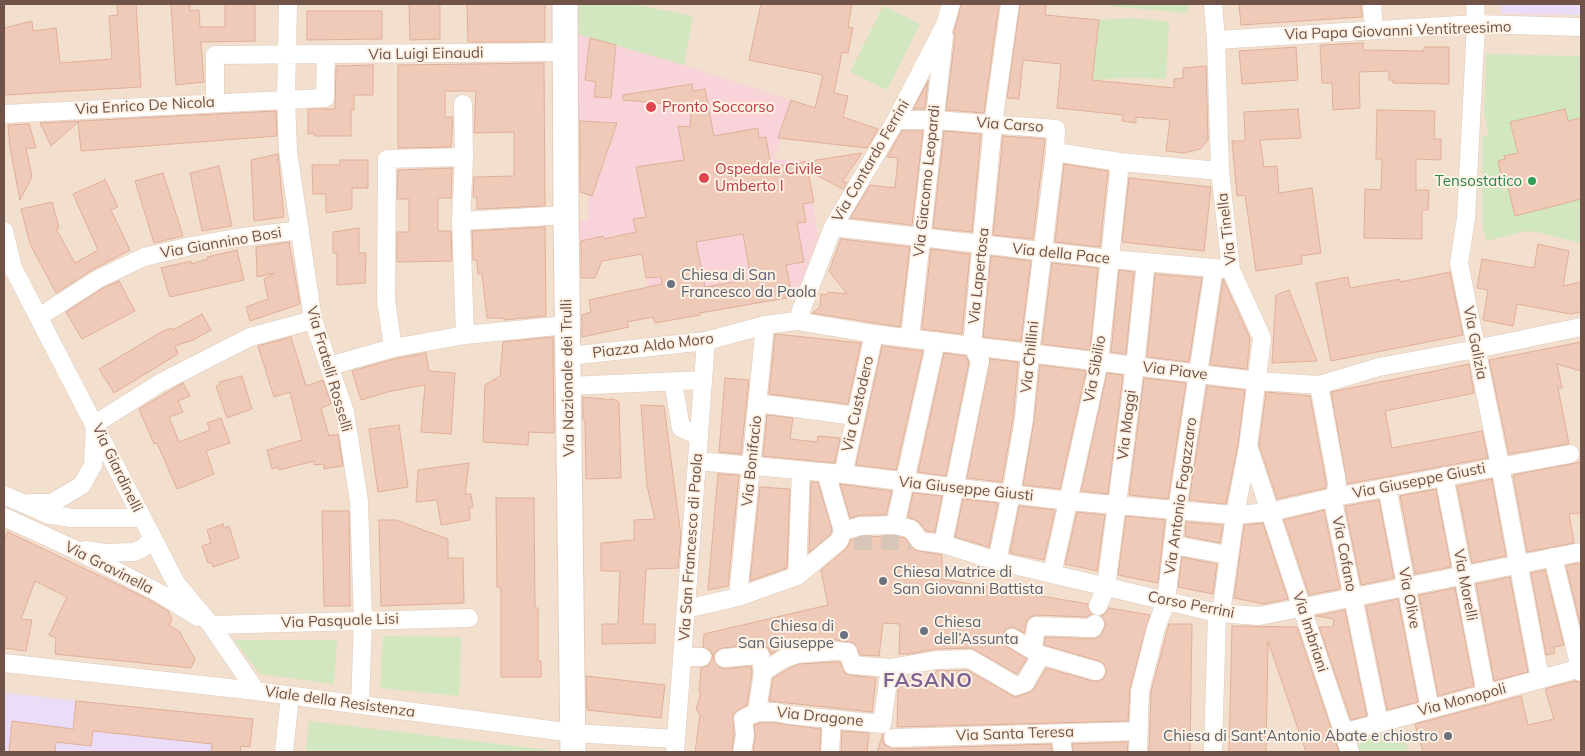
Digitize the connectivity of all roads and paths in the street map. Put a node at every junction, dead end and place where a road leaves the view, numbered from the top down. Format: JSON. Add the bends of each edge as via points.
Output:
{"nodes":[{"id":1,"x":288,"y":4,"type":"edge"},
{"id":2,"x":565,"y":4,"type":"edge"},
{"id":3,"x":951,"y":4,"type":"edge"},
{"id":4,"x":1010,"y":4,"type":"edge"},
{"id":5,"x":1213,"y":4,"type":"edge"},
{"id":6,"x":1372,"y":4,"type":"edge"},
{"id":7,"x":1475,"y":4,"type":"edge"},
{"id":8,"x":1476,"y":24,"type":"junction"},
{"id":9,"x":945,"y":25,"type":"junction"},
{"id":10,"x":1581,"y":27,"type":"edge"},
{"id":11,"x":1374,"y":30,"type":"junction"},
{"id":12,"x":1216,"y":40,"type":"junction"},
{"id":13,"x":565,"y":52,"type":"junction"},
{"id":14,"x":326,"y":55,"type":"junction"},
{"id":15,"x":287,"y":56,"type":"junction"},
{"id":16,"x":286,"y":99,"type":"junction"},
{"id":17,"x":215,"y":103,"type":"junction"},
{"id":18,"x":463,"y":104,"type":"dead end"},
{"id":19,"x":4,"y":114,"type":"edge"},
{"id":20,"x":896,"y":120,"type":"junction"},
{"id":21,"x":934,"y":120,"type":"junction"},
{"id":22,"x":993,"y":124,"type":"junction"},
{"id":23,"x":1055,"y":152,"type":"junction"},
{"id":24,"x":464,"y":157,"type":"junction"},
{"id":25,"x":1120,"y":162,"type":"junction"},
{"id":26,"x":1220,"y":171,"type":"junction"},
{"id":27,"x":566,"y":215,"type":"junction"},
{"id":28,"x":461,"y":220,"type":"junction"},
{"id":29,"x":833,"y":227,"type":"junction"},
{"id":30,"x":300,"y":230,"type":"junction"},
{"id":31,"x":4,"y":231,"type":"edge"},
{"id":32,"x":921,"y":237,"type":"junction"},
{"id":33,"x":982,"y":245,"type":"junction"},
{"id":34,"x":1042,"y":252,"type":"junction"},
{"id":35,"x":1110,"y":259,"type":"junction"},
{"id":36,"x":1146,"y":262,"type":"junction"},
{"id":37,"x":1222,"y":269,"type":"junction"},
{"id":38,"x":39,"y":316,"type":"junction"},
{"id":39,"x":313,"y":320,"type":"junction"},
{"id":40,"x":797,"y":321,"type":"junction"},
{"id":41,"x":567,"y":325,"type":"junction"},
{"id":42,"x":765,"y":325,"type":"junction"},
{"id":43,"x":1581,"y":327,"type":"edge"},
{"id":44,"x":874,"y":334,"type":"junction"},
{"id":45,"x":465,"y":335,"type":"junction"},
{"id":46,"x":910,"y":337,"type":"junction"},
{"id":47,"x":706,"y":341,"type":"junction"},
{"id":48,"x":936,"y":341,"type":"junction"},
{"id":49,"x":972,"y":346,"type":"junction"},
{"id":50,"x":393,"y":348,"type":"junction"},
{"id":51,"x":1476,"y":349,"type":"junction"},
{"id":52,"x":1030,"y":353,"type":"junction"},
{"id":53,"x":568,"y":356,"type":"junction"},
{"id":54,"x":1099,"y":362,"type":"junction"},
{"id":55,"x":329,"y":366,"type":"junction"},
{"id":56,"x":1135,"y":366,"type":"junction"},
{"id":57,"x":1198,"y":374,"type":"junction"},
{"id":58,"x":703,"y":380,"type":"junction"},
{"id":59,"x":673,"y":382,"type":"junction"},
{"id":60,"x":1257,"y":382,"type":"junction"},
{"id":61,"x":1319,"y":384,"type":"junction"},
{"id":62,"x":569,"y":386,"type":"junction"},
{"id":63,"x":758,"y":403,"type":"junction"},
{"id":64,"x":856,"y":416,"type":"junction"},
{"id":65,"x":95,"y":424,"type":"junction"},
{"id":66,"x":699,"y":436,"type":"junction"},
{"id":67,"x":1248,"y":447,"type":"junction"},
{"id":68,"x":1570,"y":454,"type":"dead end"},
{"id":69,"x":697,"y":461,"type":"junction"},
{"id":70,"x":751,"y":466,"type":"junction"},
{"id":71,"x":1500,"y":466,"type":"junction"},
{"id":72,"x":801,"y":470,"type":"junction"},
{"id":73,"x":834,"y":474,"type":"junction"},
{"id":74,"x":1444,"y":476,"type":"junction"},
{"id":75,"x":904,"y":483,"type":"junction"},
{"id":76,"x":954,"y":487,"type":"junction"},
{"id":77,"x":1387,"y":487,"type":"junction"},
{"id":78,"x":1011,"y":494,"type":"junction"},
{"id":79,"x":4,"y":495,"type":"edge"},
{"id":80,"x":1335,"y":497,"type":"junction"},
{"id":81,"x":1069,"y":501,"type":"junction"},
{"id":82,"x":21,"y":503,"type":"junction"},
{"id":83,"x":1118,"y":505,"type":"junction"},
{"id":84,"x":1177,"y":510,"type":"junction"},
{"id":85,"x":1270,"y":512,"type":"junction"},
{"id":86,"x":1234,"y":515,"type":"junction"},
{"id":87,"x":4,"y":517,"type":"edge"},
{"id":88,"x":141,"y":518,"type":"junction"},
{"id":89,"x":896,"y":525,"type":"junction"},
{"id":90,"x":153,"y":538,"type":"junction"},
{"id":91,"x":845,"y":538,"type":"junction"},
{"id":92,"x":943,"y":544,"type":"junction"},
{"id":93,"x":1173,"y":545,"type":"junction"},
{"id":94,"x":74,"y":549,"type":"junction"},
{"id":95,"x":1581,"y":552,"type":"edge"},
{"id":96,"x":1229,"y":556,"type":"junction"},
{"id":97,"x":1552,"y":557,"type":"junction"},
{"id":98,"x":996,"y":561,"type":"junction"},
{"id":99,"x":1518,"y":564,"type":"junction"},
{"id":100,"x":1052,"y":574,"type":"junction"},
{"id":101,"x":1463,"y":575,"type":"junction"},
{"id":102,"x":797,"y":576,"type":"junction"},
{"id":103,"x":1106,"y":587,"type":"junction"},
{"id":104,"x":1406,"y":587,"type":"junction"},
{"id":105,"x":738,"y":597,"type":"junction"},
{"id":106,"x":1352,"y":597,"type":"junction"},
{"id":107,"x":1166,"y":601,"type":"junction"},
{"id":108,"x":1098,"y":606,"type":"dead end"},
{"id":109,"x":1303,"y":607,"type":"junction"},
{"id":110,"x":686,"y":609,"type":"junction"},
{"id":111,"x":1219,"y":613,"type":"junction"},
{"id":112,"x":469,"y":618,"type":"dead end"},
{"id":113,"x":363,"y":620,"type":"junction"},
{"id":114,"x":1095,"y":624,"type":"dead end"},
{"id":115,"x":211,"y":625,"type":"junction"},
{"id":116,"x":1012,"y":638,"type":"dead end"},
{"id":117,"x":1037,"y":652,"type":"junction"},
{"id":118,"x":682,"y":657,"type":"junction"},
{"id":119,"x":702,"y":657,"type":"dead end"},
{"id":120,"x":724,"y":658,"type":"dead end"},
{"id":121,"x":4,"y":663,"type":"edge"},
{"id":122,"x":890,"y":668,"type":"junction"},
{"id":123,"x":1581,"y":670,"type":"edge"},
{"id":124,"x":1096,"y":671,"type":"dead end"},
{"id":125,"x":763,"y":672,"type":"junction"},
{"id":126,"x":1540,"y":679,"type":"junction"},
{"id":127,"x":256,"y":691,"type":"junction"},
{"id":128,"x":1486,"y":694,"type":"junction"},
{"id":129,"x":290,"y":696,"type":"junction"},
{"id":130,"x":360,"y":705,"type":"junction"},
{"id":131,"x":1430,"y":709,"type":"junction"},
{"id":132,"x":750,"y":716,"type":"junction"},
{"id":133,"x":832,"y":718,"type":"junction"},
{"id":134,"x":1379,"y":723,"type":"junction"},
{"id":135,"x":882,"y":724,"type":"junction"},
{"id":136,"x":1138,"y":732,"type":"junction"},
{"id":137,"x":1060,"y":733,"type":"junction"},
{"id":138,"x":1343,"y":733,"type":"junction"},
{"id":139,"x":573,"y":742,"type":"edge"},
{"id":140,"x":675,"y":745,"type":"edge"},
{"id":141,"x":893,"y":745,"type":"edge"},
{"id":142,"x":284,"y":752,"type":"edge"},
{"id":143,"x":742,"y":752,"type":"edge"},
{"id":144,"x":830,"y":752,"type":"edge"},
{"id":145,"x":1063,"y":752,"type":"edge"},
{"id":146,"x":1138,"y":752,"type":"edge"},
{"id":147,"x":1213,"y":752,"type":"edge"},
{"id":148,"x":1350,"y":752,"type":"edge"}],
"edges":[{"from":1,"to":15,"type":"street","name":"Via Fratelli Rosselli"},
{"from":2,"to":13,"type":"street","name":"Via Nazionale dei Trulli"},
{"from":3,"to":9,"type":"street","name":"Via Contardo Ferrini"},
{"from":4,"to":22,"type":"street","name":"Via Lapertosa"},
{"from":5,"to":12,"type":"street","name":"Via Tinella"},
{"from":6,"to":11,"type":"street"},
{"from":7,"to":8,"type":"street","name":"Via Galizia"},
{"from":8,"to":10,"type":"street","name":"Via Papa Giovanni Ventitreesimo"},
{"from":8,"to":11,"type":"street","name":"Via Papa Giovanni Ventitreesimo"},
{"from":8,"to":51,"type":"street","name":"Via Galizia","via":[[1466,218],[1459,263]]},
{"from":9,"to":20,"type":"street","name":"Via Contardo Ferrini"},
{"from":9,"to":21,"type":"street","name":"Via Giacomo Leopardi"},
{"from":11,"to":12,"type":"street","name":"Via Papa Giovanni Ventitreesimo"},
{"from":12,"to":26,"type":"street","name":"Via Tinella"},
{"from":13,"to":14,"type":"street","name":"Via Luigi Einaudi"},
{"from":13,"to":27,"type":"street","name":"Via Nazionale dei Trulli"},
{"from":14,"to":15,"type":"street","name":"Via Luigi Einaudi"},
{"from":14,"to":16,"type":"street","name":"Via Enrico De Nicola","via":[[325,98]]},
{"from":15,"to":16,"type":"street","name":"Via Fratelli Rosselli"},
{"from":15,"to":17,"type":"street","name":"Via Luigi Einaudi","via":[[215,55]]},
{"from":16,"to":17,"type":"street","name":"Via Enrico De Nicola"},
{"from":16,"to":30,"type":"street","name":"Via Fratelli Rosselli","via":[[288,151]]},
{"from":17,"to":19,"type":"street","name":"Via Enrico De Nicola"},
{"from":18,"to":24,"type":"street"},
{"from":20,"to":21,"type":"street","name":"Via Carso"},
{"from":20,"to":29,"type":"street","name":"Via Contardo Ferrini"},
{"from":21,"to":22,"type":"street","name":"Via Carso"},
{"from":21,"to":32,"type":"street","name":"Via Giacomo Leopardi"},
{"from":22,"to":23,"type":"street","name":"Via Carso","via":[[1056,129]]},
{"from":22,"to":33,"type":"street","name":"Via Lapertosa"},
{"from":23,"to":25,"type":"street","name":"Via Carso"},
{"from":23,"to":34,"type":"street","name":"Via Chillini"},
{"from":24,"to":28,"type":"street"},
{"from":24,"to":50,"type":"street","via":[[387,159],[386,300]]},
{"from":25,"to":26,"type":"street","name":"Via Carso"},
{"from":25,"to":35,"type":"street","name":"Via Sibilio"},
{"from":26,"to":37,"type":"street","name":"Via Tinella"},
{"from":27,"to":28,"type":"street"},
{"from":27,"to":41,"type":"street","name":"Via Nazionale dei Trulli"},
{"from":28,"to":45,"type":"street"},
{"from":29,"to":32,"type":"street","name":"Via della Pace"},
{"from":29,"to":40,"type":"street","name":"Via Contardo Ferrini"},
{"from":30,"to":38,"type":"street","name":"Via Giannino Bosi","via":[[236,238],[144,257],[98,278]]},
{"from":30,"to":39,"type":"street","name":"Via Fratelli Rosselli"},
{"from":31,"to":38,"type":"street","name":"Via Giardinelli","via":[[13,268]]},
{"from":32,"to":33,"type":"street","name":"Via della Pace"},
{"from":32,"to":46,"type":"street","name":"Via Giacomo Leopardi"},
{"from":33,"to":34,"type":"street","name":"Via della Pace"},
{"from":33,"to":49,"type":"street","name":"Via Lapertosa"},
{"from":34,"to":35,"type":"street","name":"Via della Pace"},
{"from":34,"to":52,"type":"street","name":"Via Chillini"},
{"from":35,"to":36,"type":"street","name":"Via della Pace"},
{"from":35,"to":54,"type":"street","name":"Via Sibilio"},
{"from":36,"to":37,"type":"street","name":"Via della Pace"},
{"from":36,"to":56,"type":"street","name":"Via Maggi"},
{"from":37,"to":57,"type":"street","name":"Via Antonio Fogazzaro"},
{"from":37,"to":60,"type":"street","name":"Via Tinella","via":[[1262,338]]},
{"from":38,"to":65,"type":"street","name":"Via Giardinelli"},
{"from":39,"to":55,"type":"street","name":"Via Fratelli Rosselli"},
{"from":39,"to":65,"type":"street","via":[[250,337],[160,382]]},
{"from":40,"to":42,"type":"street","name":"Via Piave"},
{"from":40,"to":44,"type":"street","name":"Via Piave"},
{"from":41,"to":45,"type":"street"},
{"from":41,"to":53,"type":"street","name":"Via Nazionale dei Trulli"},
{"from":42,"to":47,"type":"street","name":"Piazza Aldo Moro"},
{"from":42,"to":63,"type":"street","name":"Via Bonifacio"},
{"from":43,"to":51,"type":"street","name":"Via Piave"},
{"from":44,"to":46,"type":"street","name":"Via Piave"},
{"from":44,"to":64,"type":"street","name":"Via Custodero"},
{"from":45,"to":50,"type":"street"},
{"from":46,"to":48,"type":"street","name":"Via Piave"},
{"from":47,"to":53,"type":"street","name":"Piazza Aldo Moro"},
{"from":47,"to":58,"type":"street","name":"Via San Francesco di Paola"},
{"from":48,"to":49,"type":"street","name":"Via Piave"},
{"from":48,"to":75,"type":"street"},
{"from":49,"to":52,"type":"street","name":"Via Piave"},
{"from":49,"to":76,"type":"street","name":"Via Lapertosa","via":[[980,361]]},
{"from":50,"to":55,"type":"street"},
{"from":51,"to":61,"type":"street","name":"Via Piave","via":[[1379,367]]},
{"from":51,"to":71,"type":"street","name":"Via Galizia"},
{"from":52,"to":54,"type":"street","name":"Via Piave"},
{"from":52,"to":78,"type":"street","name":"Via Chillini","via":[[1024,419]]},
{"from":53,"to":62,"type":"street","name":"Via Nazionale dei Trulli"},
{"from":54,"to":56,"type":"street","name":"Via Piave"},
{"from":54,"to":81,"type":"street","name":"Via Sibilio"},
{"from":55,"to":113,"type":"street","name":"Via Fratelli Rosselli","via":[[345,412],[359,501]]},
{"from":56,"to":57,"type":"street","name":"Via Piave"},
{"from":56,"to":83,"type":"street","name":"Via Maggi"},
{"from":57,"to":60,"type":"street","name":"Via Piave"},
{"from":57,"to":84,"type":"street","name":"Via Antonio Fogazzaro"},
{"from":58,"to":59,"type":"street"},
{"from":58,"to":66,"type":"street","name":"Via San Francesco di Paola"},
{"from":59,"to":62,"type":"street"},
{"from":59,"to":66,"type":"street","via":[[681,428]]},
{"from":60,"to":61,"type":"street","name":"Via Piave"},
{"from":60,"to":67,"type":"street","name":"Via Tinella"},
{"from":61,"to":80,"type":"street","name":"Via Cofano","via":[[1337,482]]},
{"from":62,"to":139,"type":"street","name":"Via Nazionale dei Trulli"},
{"from":63,"to":64,"type":"street"},
{"from":63,"to":70,"type":"street","name":"Via Bonifacio"},
{"from":64,"to":73,"type":"street","name":"Via Custodero"},
{"from":65,"to":82,"type":"street","name":"Via Gravinella","via":[[92,465],[82,485],[52,503]]},
{"from":65,"to":88,"type":"street","name":"Via Giardinelli"},
{"from":66,"to":69,"type":"street","name":"Via San Francesco di Paola"},
{"from":67,"to":85,"type":"street","name":"Via Imbriani"},
{"from":67,"to":86,"type":"street","name":"Via Tinella"},
{"from":68,"to":71,"type":"street","name":"Via Giuseppe Giusti"},
{"from":69,"to":70,"type":"street","name":"Via Giuseppe Giusti"},
{"from":69,"to":110,"type":"street","name":"Via San Francesco di Paola"},
{"from":70,"to":72,"type":"street","name":"Via Giuseppe Giusti"},
{"from":70,"to":105,"type":"street","name":"Via Bonifacio"},
{"from":71,"to":74,"type":"street","name":"Via Giuseppe Giusti"},
{"from":71,"to":99,"type":"street","name":"Via Galizia"},
{"from":72,"to":73,"type":"street","name":"Via Giuseppe Giusti"},
{"from":72,"to":102,"type":"street"},
{"from":73,"to":75,"type":"street","name":"Via Giuseppe Giusti"},
{"from":73,"to":91,"type":"street"},
{"from":74,"to":77,"type":"street","name":"Via Giuseppe Giusti"},
{"from":74,"to":101,"type":"street","name":"Via Morelli"},
{"from":75,"to":76,"type":"street","name":"Via Giuseppe Giusti"},
{"from":75,"to":89,"type":"street"},
{"from":76,"to":78,"type":"street","name":"Via Giuseppe Giusti"},
{"from":76,"to":92,"type":"street","name":"Via Lapertosa"},
{"from":77,"to":80,"type":"street","name":"Via Giuseppe Giusti"},
{"from":77,"to":104,"type":"street","name":"Via Olive"},
{"from":78,"to":81,"type":"street","name":"Via Giuseppe Giusti"},
{"from":78,"to":98,"type":"street","name":"Via Chillini"},
{"from":79,"to":82,"type":"street","name":"Via Gravinella"},
{"from":80,"to":85,"type":"street","name":"Via Giuseppe Giusti"},
{"from":80,"to":106,"type":"street","name":"Via Cofano"},
{"from":81,"to":83,"type":"street","name":"Via Giuseppe Giusti"},
{"from":81,"to":100,"type":"street","name":"Via Sibilio"},
{"from":82,"to":88,"type":"street","name":"Via Gravinella","via":[[47,514],[72,518]]},
{"from":83,"to":84,"type":"street","name":"Via Giuseppe Giusti"},
{"from":83,"to":103,"type":"street","name":"Via Maggi"},
{"from":84,"to":86,"type":"street","name":"Via Giuseppe Giusti"},
{"from":84,"to":93,"type":"street","name":"Via Antonio Fogazzaro"},
{"from":85,"to":86,"type":"street","name":"Via Giuseppe Giusti"},
{"from":85,"to":109,"type":"street","name":"Via Imbriani"},
{"from":86,"to":96,"type":"street"},
{"from":87,"to":94,"type":"street","name":"Via Gravinella"},
{"from":88,"to":90,"type":"street","name":"Via Giardinelli"},
{"from":89,"to":91,"type":"street","via":[[861,526]]},
{"from":89,"to":92,"type":"street","name":"Corso Perrini","via":[[911,529],[916,541]]},
{"from":90,"to":94,"type":"street","via":[[134,552]]},
{"from":90,"to":115,"type":"street","name":"Via Giardinelli","via":[[176,583]]},
{"from":91,"to":102,"type":"street"},
{"from":92,"to":98,"type":"street","name":"Corso Perrini"},
{"from":93,"to":96,"type":"street"},
{"from":93,"to":107,"type":"street","name":"Via Antonio Fogazzaro"},
{"from":94,"to":115,"type":"street","name":"Via Gravinella","via":[[161,594]]},
{"from":95,"to":97,"type":"street","name":"Corso Perrini"},
{"from":96,"to":111,"type":"street"},
{"from":97,"to":99,"type":"street","name":"Corso Perrini"},
{"from":97,"to":123,"type":"street"},
{"from":98,"to":100,"type":"street","name":"Corso Perrini"},
{"from":99,"to":101,"type":"street","name":"Corso Perrini"},
{"from":99,"to":126,"type":"street","name":"Via Galizia"},
{"from":100,"to":103,"type":"street","name":"Corso Perrini"},
{"from":101,"to":104,"type":"street","name":"Corso Perrini"},
{"from":101,"to":128,"type":"street","name":"Via Morelli"},
{"from":102,"to":105,"type":"street"},
{"from":103,"to":107,"type":"street","name":"Corso Perrini"},
{"from":103,"to":108,"type":"street","name":"Via Maggi"},
{"from":104,"to":106,"type":"street","name":"Corso Perrini"},
{"from":104,"to":131,"type":"street","name":"Via Olive"},
{"from":105,"to":110,"type":"street"},
{"from":106,"to":109,"type":"street","name":"Corso Perrini"},
{"from":106,"to":134,"type":"street","name":"Via Cofano"},
{"from":107,"to":111,"type":"street","name":"Corso Perrini"},
{"from":107,"to":136,"type":"street","name":"Via Antonio Fogazzaro","via":[[1140,691]]},
{"from":109,"to":111,"type":"street","name":"Corso Perrini","via":[[1259,616]]},
{"from":109,"to":138,"type":"street","name":"Via Imbriani"},
{"from":110,"to":118,"type":"street","name":"Via San Francesco di Paola"},
{"from":111,"to":147,"type":"street"},
{"from":112,"to":113,"type":"street","name":"Via Pasquale Lisi"},
{"from":113,"to":115,"type":"street","name":"Via Pasquale Lisi"},
{"from":113,"to":130,"type":"street","name":"Via Fratelli Rosselli"},
{"from":114,"to":117,"type":"street","via":[[1093,628],[1036,626]]},
{"from":115,"to":127,"type":"street","name":"Via Giardinelli"},
{"from":116,"to":117,"type":"street"},
{"from":117,"to":122,"type":"street","via":[[1025,684],[1016,686],[970,660],[936,660]]},
{"from":117,"to":124,"type":"street"},
{"from":118,"to":119,"type":"street"},
{"from":118,"to":140,"type":"street","name":"Via San Francesco di Paola"},
{"from":120,"to":125,"type":"street","via":[[760,655]]},
{"from":121,"to":127,"type":"street","name":"Viale della Resistenza"},
{"from":122,"to":125,"type":"street","via":[[852,665],[848,652],[835,651],[797,654]]},
{"from":122,"to":135,"type":"street"},
{"from":123,"to":126,"type":"street","name":"Via Monopoli"},
{"from":125,"to":132,"type":"street"},
{"from":126,"to":128,"type":"street","name":"Via Monopoli"},
{"from":127,"to":129,"type":"street","name":"Viale della Resistenza"},
{"from":128,"to":131,"type":"street","name":"Via Monopoli"},
{"from":129,"to":130,"type":"street","name":"Viale della Resistenza"},
{"from":129,"to":142,"type":"street"},
{"from":130,"to":139,"type":"street","name":"Viale della Resistenza"},
{"from":131,"to":134,"type":"street","name":"Via Monopoli"},
{"from":132,"to":133,"type":"street","name":"Via Dragone","via":[[776,712]]},
{"from":132,"to":143,"type":"street"},
{"from":133,"to":135,"type":"street","name":"Via Dragone"},
{"from":133,"to":144,"type":"street"},
{"from":134,"to":138,"type":"street","name":"Via Monopoli"},
{"from":135,"to":141,"type":"street","via":[[891,731]]},
{"from":136,"to":137,"type":"street","name":"Via Santa Teresa"},
{"from":136,"to":146,"type":"street","name":"Via Antonio Fogazzaro"},
{"from":137,"to":141,"type":"street","name":"Via Santa Teresa"},
{"from":137,"to":145,"type":"street"},
{"from":138,"to":148,"type":"street","name":"Via Imbriani"},
{"from":139,"to":140,"type":"street","name":"Viale della Resistenza"}]}
